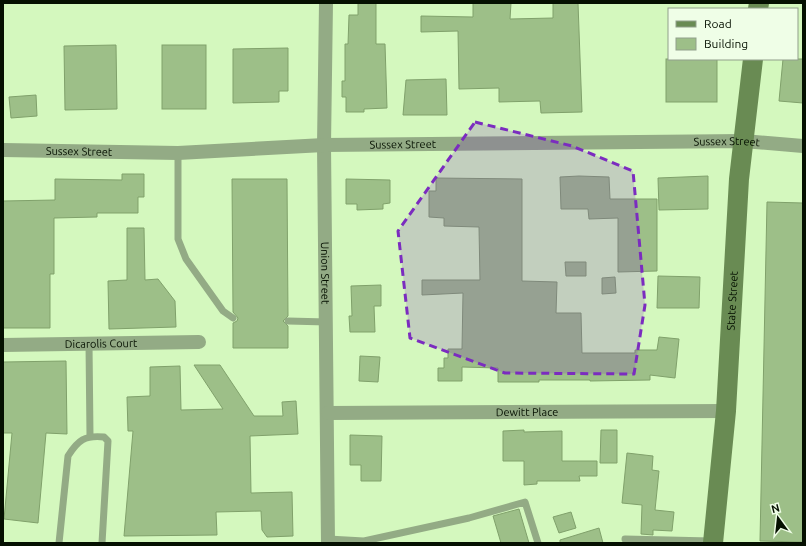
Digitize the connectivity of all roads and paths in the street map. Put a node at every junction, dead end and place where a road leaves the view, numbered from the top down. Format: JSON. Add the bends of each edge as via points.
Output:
{"nodes":[{"id":1,"x":326,"y":3,"type":"edge"},
{"id":2,"x":753,"y":60,"type":"edge"},
{"id":3,"x":743,"y":141,"type":"junction"},
{"id":4,"x":324,"y":145,"type":"junction"},
{"id":5,"x":803,"y":146,"type":"edge"},
{"id":6,"x":3,"y":150,"type":"edge"},
{"id":7,"x":178,"y":153,"type":"junction"},
{"id":8,"x":233,"y":318,"type":"dead end"},
{"id":9,"x":288,"y":322,"type":"dead end"},
{"id":10,"x":328,"y":322,"type":"junction"},
{"id":11,"x":199,"y":342,"type":"dead end"},
{"id":12,"x":89,"y":344,"type":"junction"},
{"id":13,"x":3,"y":345,"type":"edge"},
{"id":14,"x":726,"y":411,"type":"junction"},
{"id":15,"x":328,"y":412,"type":"junction"},
{"id":16,"x":90,"y":436,"type":"junction"},
{"id":17,"x":625,"y":539,"type":"dead end"},
{"id":18,"x":328,"y":541,"type":"edge"},
{"id":19,"x":713,"y":542,"type":"edge"},
{"id":20,"x":59,"y":543,"type":"edge"},
{"id":21,"x":102,"y":543,"type":"edge"},
{"id":22,"x":538,"y":543,"type":"edge"}],
"edges":[{"from":1,"to":4,"type":"street","name":"Union Street"},
{"from":2,"to":3,"type":"street","name":"State Street"},
{"from":3,"to":4,"type":"street","name":"Sussex Street"},
{"from":3,"to":5,"type":"street","name":"Sussex Street"},
{"from":3,"to":14,"type":"street","name":"State Street"},
{"from":4,"to":7,"type":"street","name":"Sussex Street"},
{"from":4,"to":10,"type":"street","name":"Union Street"},
{"from":6,"to":7,"type":"street","name":"Sussex Street"},
{"from":7,"to":8,"type":"lane","via":[[178,239],[186,259],[223,312]]},
{"from":9,"to":10,"type":"lane"},
{"from":10,"to":15,"type":"street","name":"Union Street"},
{"from":11,"to":12,"type":"street","name":"Dicarolis Court"},
{"from":12,"to":13,"type":"street","name":"Dicarolis Court"},
{"from":12,"to":16,"type":"lane"},
{"from":14,"to":15,"type":"street","name":"Dewitt Place"},
{"from":14,"to":19,"type":"street","name":"State Street"},
{"from":15,"to":18,"type":"street","name":"Union Street"},
{"from":16,"to":20,"type":"lane","via":[[76,444],[68,456]]},
{"from":16,"to":21,"type":"lane","via":[[104,436],[108,441]]},
{"from":17,"to":19,"type":"lane"},
{"from":18,"to":22,"type":"lane","via":[[364,541],[468,518],[525,502]]}]}
